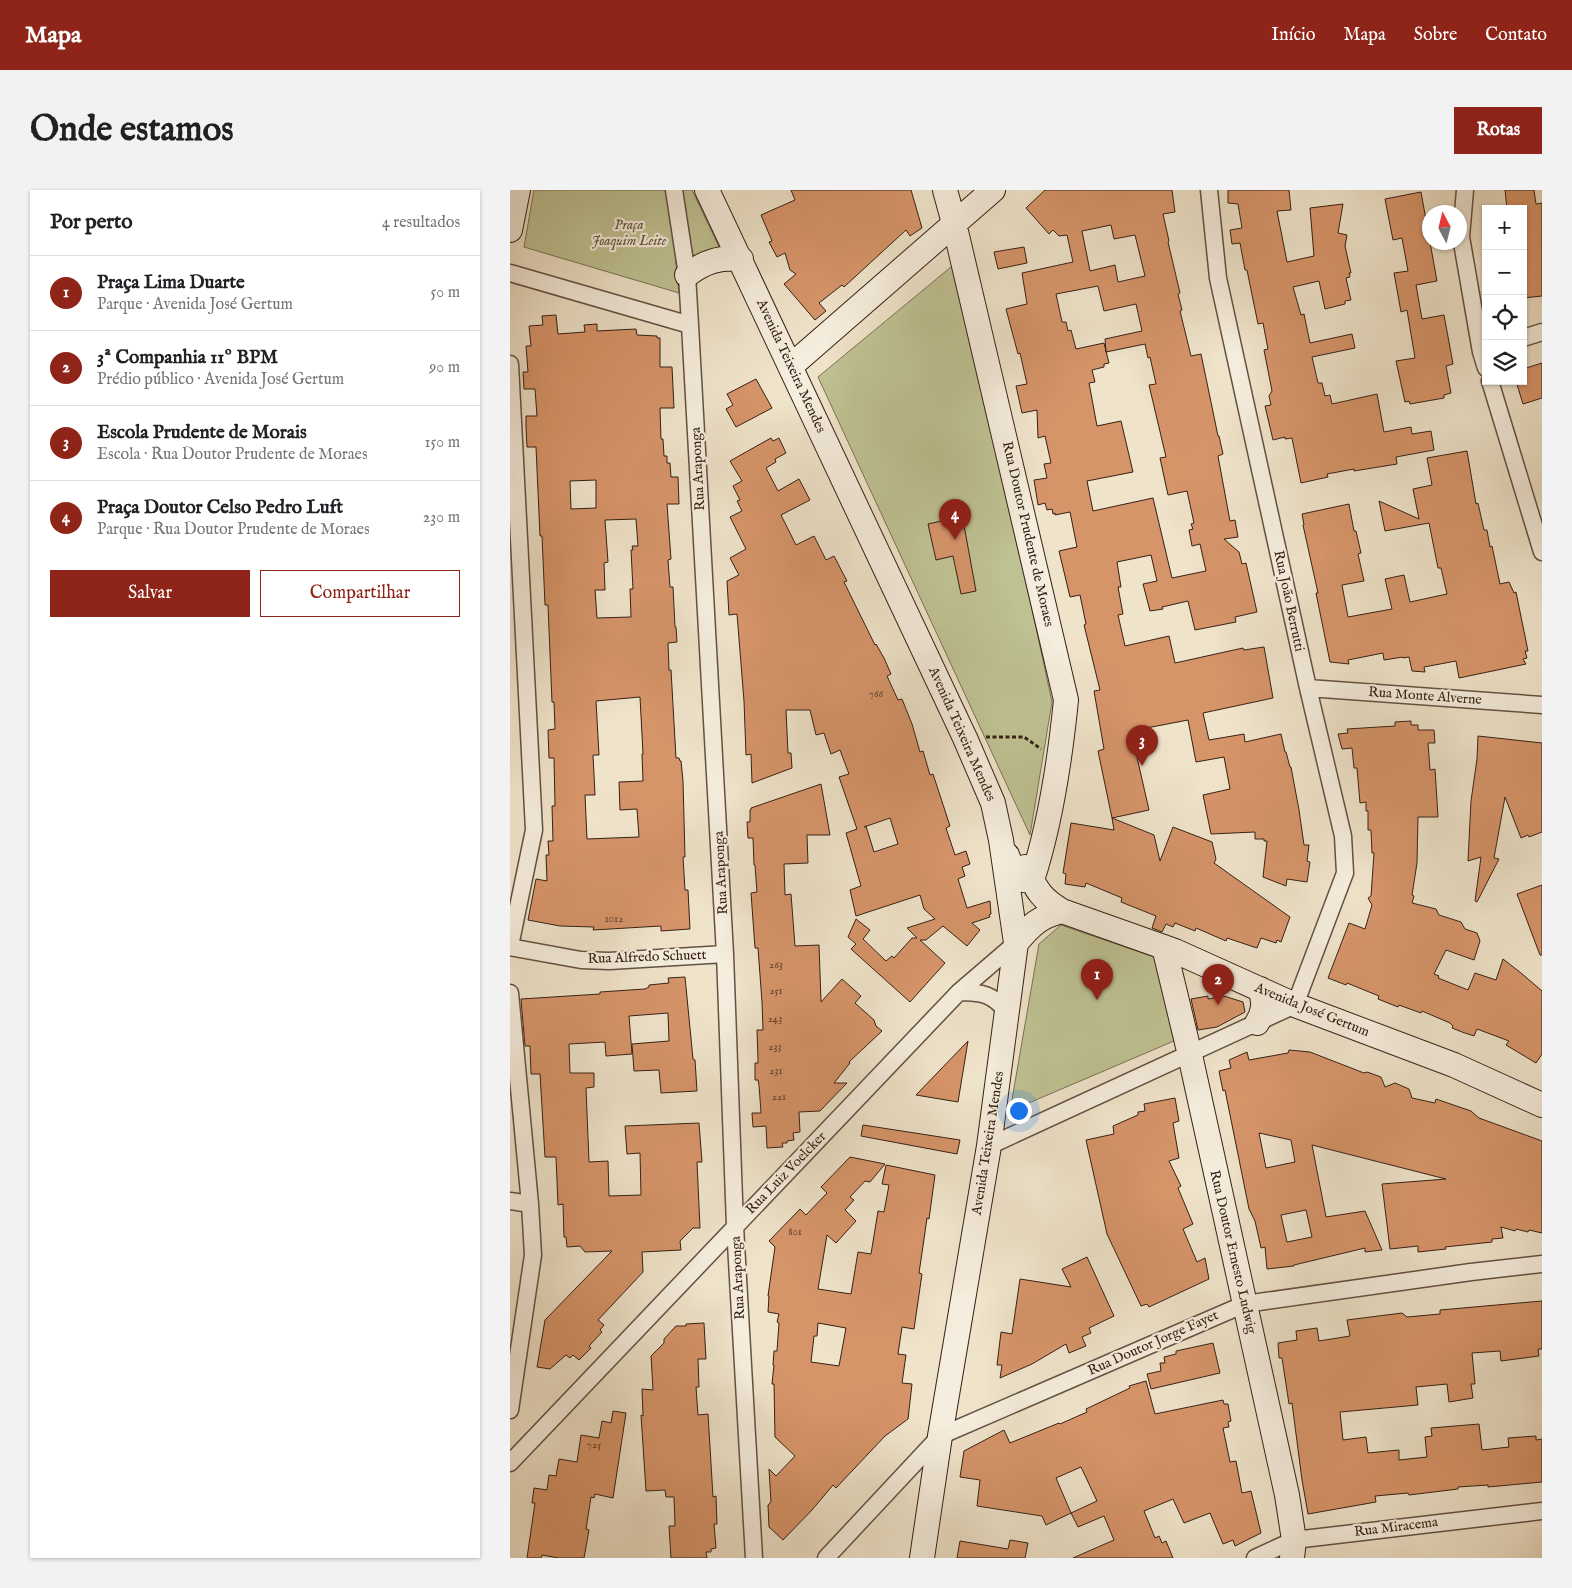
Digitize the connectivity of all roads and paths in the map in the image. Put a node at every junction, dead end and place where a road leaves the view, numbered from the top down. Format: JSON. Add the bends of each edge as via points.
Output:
{"nodes":[{"id":1,"x":518,"y":190,"type":"edge"},
{"id":2,"x":674,"y":190,"type":"edge"},
{"id":3,"x":707,"y":190,"type":"edge"},
{"id":4,"x":945,"y":190,"type":"edge"},
{"id":5,"x":993,"y":190,"type":"edge"},
{"id":6,"x":1209,"y":190,"type":"edge"},
{"id":7,"x":1465,"y":190,"type":"edge"},
{"id":8,"x":954,"y":223,"type":"junction"},
{"id":9,"x":510,"y":230,"type":"edge"},
{"id":10,"x":741,"y":259,"type":"junction"},
{"id":11,"x":510,"y":273,"type":"edge"},
{"id":12,"x":687,"y":275,"type":"junction"},
{"id":13,"x":690,"y":325,"type":"junction"},
{"id":14,"x":1542,"y":332,"type":"edge"},
{"id":15,"x":1527,"y":337,"type":"edge"},
{"id":16,"x":1482,"y":347,"type":"edge"},
{"id":17,"x":510,"y":364,"type":"edge"},
{"id":18,"x":791,"y":366,"type":"junction"},
{"id":19,"x":1491,"y":385,"type":"edge"},
{"id":20,"x":1542,"y":552,"type":"edge"},
{"id":21,"x":1308,"y":688,"type":"junction"},
{"id":22,"x":1542,"y":705,"type":"edge"},
{"id":23,"x":965,"y":738,"type":"junction"},
{"id":24,"x":1060,"y":763,"type":"junction"},
{"id":25,"x":993,"y":803,"type":"junction"},
{"id":26,"x":1001,"y":840,"type":"junction"},
{"id":27,"x":1032,"y":880,"type":"junction"},
{"id":28,"x":1062,"y":911,"type":"junction"},
{"id":29,"x":1016,"y":943,"type":"junction"},
{"id":30,"x":510,"y":946,"type":"edge"},
{"id":31,"x":1164,"y":947,"type":"junction"},
{"id":32,"x":725,"y":954,"type":"junction"},
{"id":33,"x":1260,"y":989,"type":"junction"},
{"id":34,"x":959,"y":992,"type":"junction"},
{"id":35,"x":510,"y":993,"type":"edge"},
{"id":36,"x":1295,"y":1006,"type":"junction"},
{"id":37,"x":1008,"y":1013,"type":"junction"},
{"id":38,"x":1257,"y":1023,"type":"junction"},
{"id":39,"x":1190,"y":1055,"type":"junction"},
{"id":40,"x":1542,"y":1105,"type":"edge"},
{"id":41,"x":989,"y":1146,"type":"junction"},
{"id":42,"x":510,"y":1201,"type":"edge"},
{"id":43,"x":530,"y":1204,"type":"junction"},
{"id":44,"x":735,"y":1226,"type":"junction"},
{"id":45,"x":1542,"y":1264,"type":"edge"},
{"id":46,"x":1245,"y":1304,"type":"junction"},
{"id":47,"x":510,"y":1410,"type":"edge"},
{"id":48,"x":940,"y":1436,"type":"junction"},
{"id":49,"x":510,"y":1463,"type":"edge"},
{"id":50,"x":1542,"y":1511,"type":"edge"},
{"id":51,"x":1293,"y":1549,"type":"edge"},
{"id":52,"x":754,"y":1558,"type":"edge"},
{"id":53,"x":826,"y":1558,"type":"edge"},
{"id":54,"x":922,"y":1558,"type":"edge"},
{"id":55,"x":1255,"y":1558,"type":"edge"}],
"edges":[{"from":1,"to":9,"type":"street"},
{"from":2,"to":12,"type":"street","name":"Rua Araponga"},
{"from":3,"to":10,"type":"street","name":"Avenida Teixeira Mendes"},
{"from":4,"to":8,"type":"street","name":"Rua Doutor Prudente de Moraes"},
{"from":5,"to":8,"type":"street"},
{"from":6,"to":21,"type":"street","name":"Rua João Berrutti","via":[[1218,278]]},
{"from":7,"to":16,"type":"street","via":[[1460,238]]},
{"from":8,"to":18,"type":"street"},
{"from":8,"to":24,"type":"street","name":"Rua Doutor Prudente de Moraes","via":[[1066,700]]},
{"from":10,"to":12,"type":"street","via":[[712,260]]},
{"from":10,"to":18,"type":"street","name":"Avenida Teixeira Mendes"},
{"from":11,"to":13,"type":"street"},
{"from":12,"to":13,"type":"street","name":"Rua Araponga"},
{"from":13,"to":32,"type":"street","name":"Rua Araponga"},
{"from":14,"to":15,"type":"street"},
{"from":17,"to":30,"type":"street","via":[[534,830]]},
{"from":18,"to":23,"type":"street","name":"Avenida Teixeira Mendes"},
{"from":19,"to":20,"type":"street"},
{"from":21,"to":22,"type":"street","name":"Rua Monte Alverne"},
{"from":21,"to":36,"type":"street","name":"Rua João Berrutti","via":[[1343,836],[1345,873]]},
{"from":23,"to":24,"type":"path","via":[[1024,737]]},
{"from":23,"to":25,"type":"street","name":"Avenida Teixeira Mendes"},
{"from":24,"to":27,"type":"street","name":"Rua Doutor Prudente de Moraes"},
{"from":25,"to":26,"type":"street","name":"Avenida Teixeira Mendes"},
{"from":25,"to":27,"type":"street","name":"Avenida José Gertum"},
{"from":26,"to":27,"type":"street","via":[[1016,877]]},
{"from":26,"to":29,"type":"street","name":"Avenida Teixeira Mendes"},
{"from":27,"to":28,"type":"street","name":"Avenida José Gertum","via":[[1040,896]]},
{"from":28,"to":29,"type":"street","via":[[1037,920]]},
{"from":28,"to":31,"type":"street","name":"Avenida José Gertum"},
{"from":29,"to":34,"type":"street","name":"Rua Luiz Voelcker"},
{"from":29,"to":37,"type":"street","name":"Avenida Teixeira Mendes"},
{"from":30,"to":32,"type":"street","name":"Rua Alfredo Schuett","via":[[581,960]]},
{"from":31,"to":33,"type":"street","name":"Avenida José Gertum"},
{"from":31,"to":39,"type":"street","name":"Rua Doutor Ernesto Ludwig"},
{"from":32,"to":44,"type":"street","name":"Rua Araponga"},
{"from":33,"to":36,"type":"street","name":"Avenida José Gertum"},
{"from":33,"to":38,"type":"street","via":[[1264,1006]]},
{"from":34,"to":37,"type":"street","via":[[988,995]]},
{"from":34,"to":44,"type":"street","name":"Rua Luiz Voelcker"},
{"from":35,"to":43,"type":"street"},
{"from":36,"to":38,"type":"street"},
{"from":36,"to":40,"type":"street","name":"Avenida José Gertum","via":[[1454,1065]]},
{"from":37,"to":41,"type":"street","name":"Avenida Teixeira Mendes"},
{"from":38,"to":39,"type":"street"},
{"from":39,"to":41,"type":"street"},
{"from":39,"to":46,"type":"street","name":"Rua Doutor Ernesto Ludwig"},
{"from":41,"to":48,"type":"street","name":"Avenida Teixeira Mendes"},
{"from":42,"to":43,"type":"street"},
{"from":43,"to":47,"type":"street","via":[[533,1255]]},
{"from":44,"to":49,"type":"street","name":"Rua Luiz Voelcker"},
{"from":44,"to":52,"type":"street","name":"Rua Araponga"},
{"from":45,"to":46,"type":"street","name":"Rua Doutor Jorge Fayet"},
{"from":46,"to":48,"type":"street","name":"Rua Doutor Jorge Fayet"},
{"from":46,"to":51,"type":"street","name":"Rua Doutor Ernesto Ludwig","via":[[1288,1495]]},
{"from":48,"to":53,"type":"street","name":"Rua Doutor Jorge Fayet"},
{"from":48,"to":54,"type":"street","name":"Avenida Teixeira Mendes"},
{"from":50,"to":51,"type":"street","name":"Rua Miracema"},
{"from":51,"to":55,"type":"street","name":"Rua Miracema"}]}
